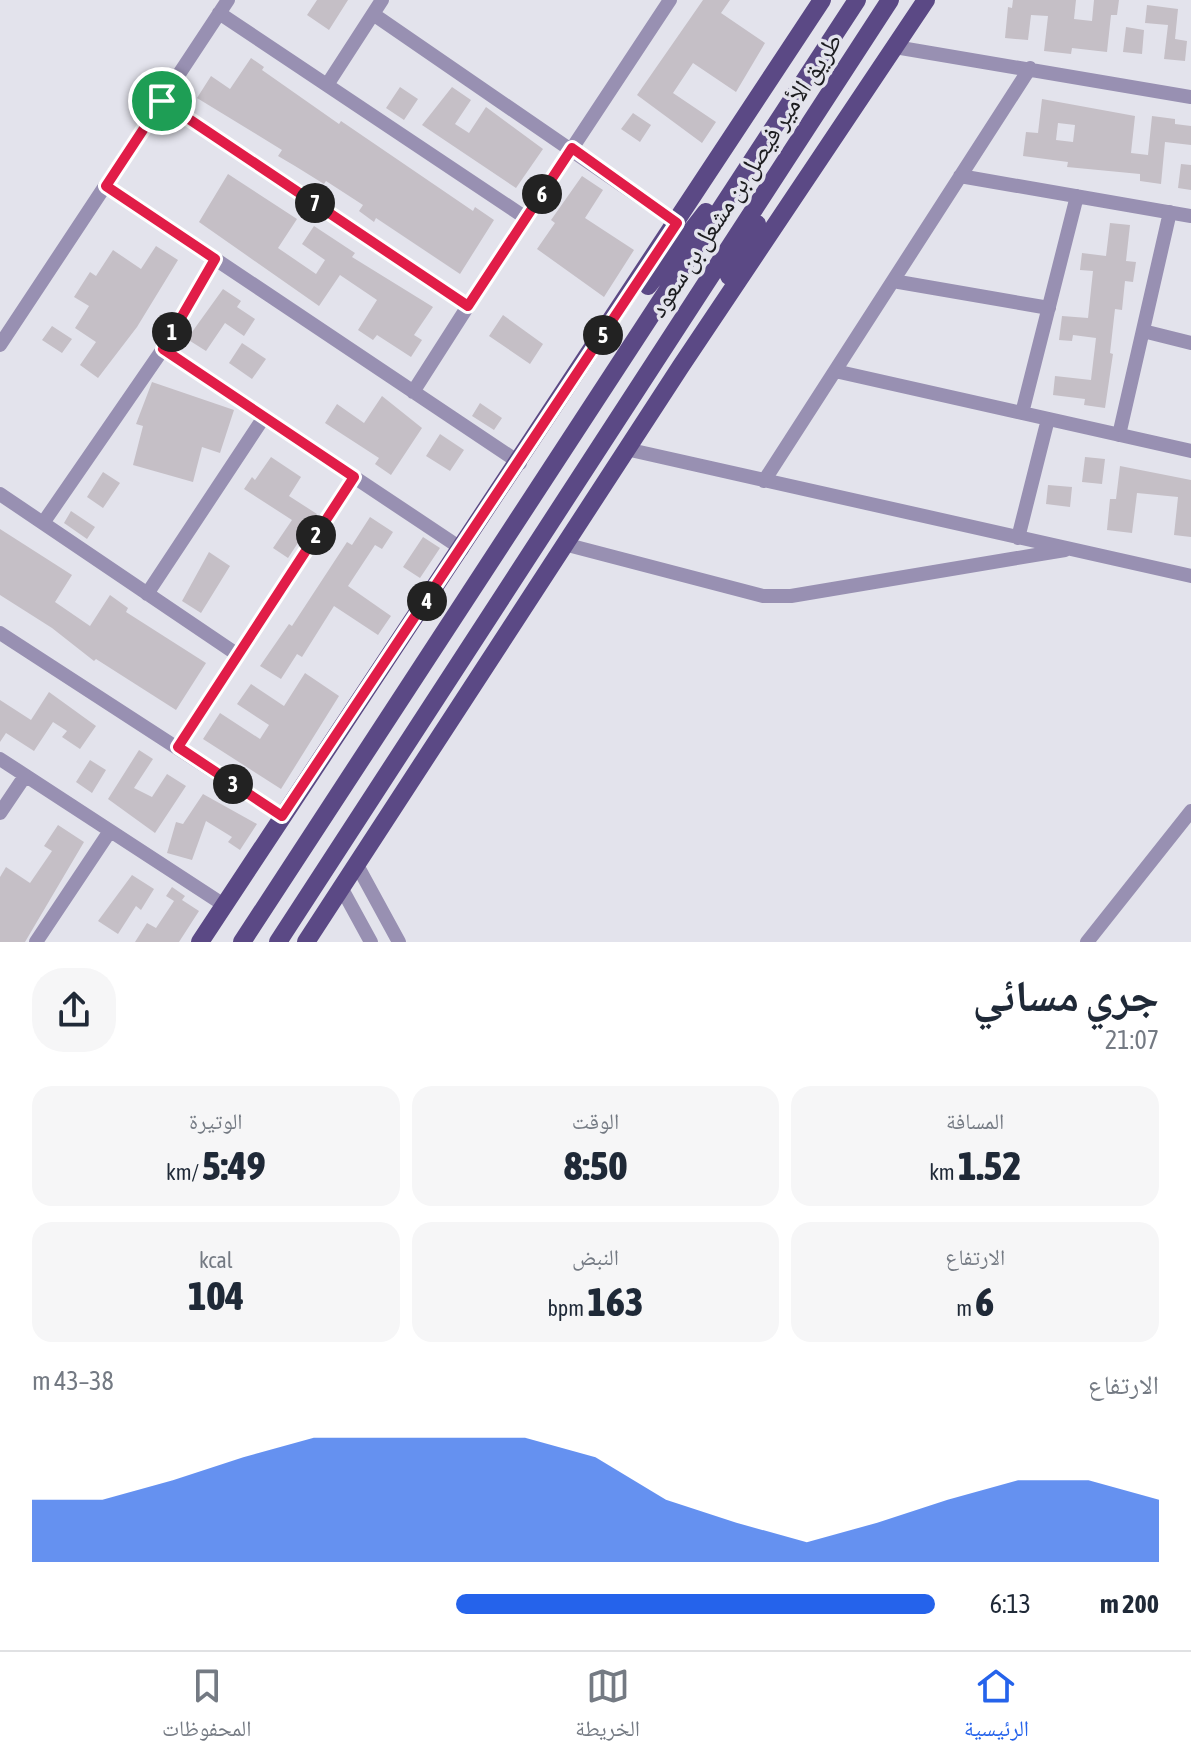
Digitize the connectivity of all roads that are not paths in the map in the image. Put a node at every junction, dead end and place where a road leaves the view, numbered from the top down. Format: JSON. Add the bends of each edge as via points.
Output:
{"nodes":[{"id":1,"x":382,"y":0,"type":"edge"},
{"id":2,"x":670,"y":0,"type":"edge"},
{"id":3,"x":822,"y":0,"type":"edge"},
{"id":4,"x":857,"y":0,"type":"edge"},
{"id":5,"x":890,"y":0,"type":"edge"},
{"id":6,"x":926,"y":0,"type":"edge"},
{"id":7,"x":224,"y":6,"type":"edge"},
{"id":8,"x":373,"y":14,"type":"junction"},
{"id":9,"x":895,"y":47,"type":"junction"},
{"id":10,"x":1030,"y":68,"type":"junction"},
{"id":11,"x":327,"y":85,"type":"junction"},
{"id":12,"x":1191,"y":97,"type":"edge"},
{"id":13,"x":162,"y":101,"type":"junction"},
{"id":14,"x":782,"y":115,"type":"junction"},
{"id":15,"x":812,"y":119,"type":"junction"},
{"id":16,"x":572,"y":148,"type":"junction"},
{"id":17,"x":960,"y":176,"type":"junction"},
{"id":18,"x":106,"y":186,"type":"junction"},
{"id":19,"x":1077,"y":196,"type":"junction"},
{"id":20,"x":1170,"y":212,"type":"junction"},
{"id":21,"x":1191,"y":216,"type":"edge"},
{"id":22,"x":526,"y":218,"type":"junction"},
{"id":23,"x":677,"y":223,"type":"junction"},
{"id":24,"x":215,"y":259,"type":"junction"},
{"id":25,"x":893,"y":281,"type":"junction"},
{"id":26,"x":468,"y":306,"type":"junction"},
{"id":27,"x":1049,"y":308,"type":"junction"},
{"id":28,"x":1143,"y":331,"type":"junction"},
{"id":29,"x":1191,"y":343,"type":"edge"},
{"id":30,"x":0,"y":345,"type":"edge"},
{"id":31,"x":163,"y":349,"type":"junction"},
{"id":32,"x":681,"y":366,"type":"junction"},
{"id":33,"x":835,"y":371,"type":"junction"},
{"id":34,"x":413,"y":392,"type":"junction"},
{"id":35,"x":558,"y":402,"type":"junction"},
{"id":36,"x":1022,"y":413,"type":"junction"},
{"id":37,"x":264,"y":417,"type":"junction"},
{"id":38,"x":1048,"y":419,"type":"junction"},
{"id":39,"x":1119,"y":435,"type":"junction"},
{"id":40,"x":626,"y":449,"type":"junction"},
{"id":41,"x":1191,"y":451,"type":"edge"},
{"id":42,"x":520,"y":462,"type":"junction"},
{"id":43,"x":354,"y":477,"type":"junction"},
{"id":44,"x":764,"y":481,"type":"junction"},
{"id":45,"x":0,"y":494,"type":"edge"},
{"id":46,"x":43,"y":523,"type":"junction"},
{"id":47,"x":1018,"y":538,"type":"junction"},
{"id":48,"x":564,"y":544,"type":"junction"},
{"id":49,"x":462,"y":549,"type":"junction"},
{"id":50,"x":1071,"y":549,"type":"junction"},
{"id":51,"x":1191,"y":576,"type":"edge"},
{"id":52,"x":147,"y":594,"type":"junction"},
{"id":53,"x":0,"y":633,"type":"edge"},
{"id":54,"x":238,"y":655,"type":"junction"},
{"id":55,"x":445,"y":683,"type":"junction"},
{"id":56,"x":178,"y":747,"type":"junction"},
{"id":57,"x":0,"y":759,"type":"edge"},
{"id":58,"x":25,"y":776,"type":"junction"},
{"id":59,"x":1191,"y":811,"type":"edge"},
{"id":60,"x":0,"y":813,"type":"edge"},
{"id":61,"x":282,"y":816,"type":"junction"},
{"id":62,"x":110,"y":831,"type":"junction"},
{"id":63,"x":357,"y":865,"type":"junction"},
{"id":64,"x":342,"y":889,"type":"junction"},
{"id":65,"x":224,"y":905,"type":"junction"},
{"id":66,"x":385,"y":916,"type":"junction"},
{"id":67,"x":358,"y":918,"type":"junction"},
{"id":68,"x":36,"y":942,"type":"edge"},
{"id":69,"x":200,"y":942,"type":"edge"},
{"id":70,"x":242,"y":942,"type":"edge"},
{"id":71,"x":278,"y":942,"type":"edge"},
{"id":72,"x":306,"y":942,"type":"edge"},
{"id":73,"x":359,"y":942,"type":"edge"},
{"id":74,"x":371,"y":942,"type":"edge"},
{"id":75,"x":399,"y":942,"type":"edge"},
{"id":76,"x":1087,"y":942,"type":"edge"}],
"edges":[{"from":1,"to":8,"type":"street"},
{"from":2,"to":16,"type":"street"},
{"from":3,"to":23,"type":"main road","name":"طريق الأمير فيصل بن مشعل بن سعود"},
{"from":4,"to":14,"type":"main road","name":"طريق الأمير فيصل بن مشعل بن سعود"},
{"from":5,"to":15,"type":"main road","name":"طريق الأمير فيصل بن مشعل بن سعود"},
{"from":6,"to":9,"type":"main road"},
{"from":7,"to":11,"type":"street"},
{"from":7,"to":13,"type":"street"},
{"from":8,"to":11,"type":"street"},
{"from":8,"to":16,"type":"street"},
{"from":9,"to":10,"type":"street"},
{"from":9,"to":32,"type":"main road"},
{"from":10,"to":12,"type":"street"},
{"from":10,"to":17,"type":"street"},
{"from":11,"to":22,"type":"street"},
{"from":13,"to":18,"type":"street"},
{"from":13,"to":26,"type":"street"},
{"from":14,"to":35,"type":"main road"},
{"from":14,"to":70,"type":"main road","name":"طريق الأمير فيصل بن مشعل بن سعود"},
{"from":15,"to":32,"type":"main road"},
{"from":15,"to":55,"type":"main road","name":"طريق الأمير فيصل بن مشعل بن سعود"},
{"from":16,"to":22,"type":"street"},
{"from":16,"to":23,"type":"street"},
{"from":17,"to":19,"type":"street"},
{"from":17,"to":25,"type":"street"},
{"from":18,"to":24,"type":"street"},
{"from":18,"to":30,"type":"street"},
{"from":19,"to":20,"type":"street"},
{"from":19,"to":27,"type":"street"},
{"from":20,"to":21,"type":"street"},
{"from":20,"to":28,"type":"street"},
{"from":22,"to":26,"type":"street"},
{"from":23,"to":35,"type":"main road","name":"طريق الأمير فيصل بن مشعل بن سعود"},
{"from":24,"to":31,"type":"street"},
{"from":24,"to":34,"type":"street"},
{"from":25,"to":27,"type":"street"},
{"from":25,"to":33,"type":"street"},
{"from":26,"to":34,"type":"street"},
{"from":27,"to":36,"type":"street"},
{"from":28,"to":29,"type":"street"},
{"from":28,"to":39,"type":"street"},
{"from":31,"to":37,"type":"street"},
{"from":31,"to":46,"type":"street"},
{"from":32,"to":40,"type":"main road"},
{"from":33,"to":36,"type":"street"},
{"from":33,"to":44,"type":"street"},
{"from":34,"to":42,"type":"street"},
{"from":35,"to":42,"type":"main road","name":"طريق الأمير فيصل بن مشعل بن سعود"},
{"from":36,"to":38,"type":"street"},
{"from":37,"to":43,"type":"street"},
{"from":37,"to":52,"type":"street"},
{"from":38,"to":39,"type":"street"},
{"from":38,"to":47,"type":"street"},
{"from":39,"to":41,"type":"street"},
{"from":40,"to":44,"type":"street"},
{"from":40,"to":48,"type":"main road"},
{"from":42,"to":49,"type":"main road","name":"طريق الأمير فيصل بن مشعل بن سعود"},
{"from":43,"to":49,"type":"street"},
{"from":43,"to":54,"type":"street"},
{"from":44,"to":47,"type":"street"},
{"from":45,"to":46,"type":"street"},
{"from":46,"to":52,"type":"street"},
{"from":47,"to":50,"type":"street"},
{"from":48,"to":50,"type":"street","via":[[763,596],[791,596]]},
{"from":48,"to":55,"type":"main road"},
{"from":48,"to":63,"type":"main road"},
{"from":49,"to":61,"type":"main road","name":"طريق الأمير فيصل بن مشعل بن سعود"},
{"from":50,"to":51,"type":"street"},
{"from":52,"to":54,"type":"street"},
{"from":53,"to":56,"type":"street"},
{"from":54,"to":56,"type":"street"},
{"from":55,"to":71,"type":"main road","name":"طريق الأمير فيصل بن مشعل بن سعود"},
{"from":56,"to":61,"type":"street"},
{"from":57,"to":58,"type":"street"},
{"from":58,"to":60,"type":"street"},
{"from":58,"to":62,"type":"street"},
{"from":59,"to":76,"type":"street"},
{"from":61,"to":65,"type":"main road","name":"طريق الأمير فيصل بن مشعل بن سعود"},
{"from":62,"to":65,"type":"street"},
{"from":62,"to":68,"type":"street"},
{"from":63,"to":64,"type":"main road"},
{"from":63,"to":66,"type":"street"},
{"from":64,"to":67,"type":"street"},
{"from":64,"to":72,"type":"main road"},
{"from":65,"to":69,"type":"main road","name":"طريق الأمير فيصل بن مشعل بن سعود"},
{"from":66,"to":67,"type":"street","via":[[365,894],[354,896]]},
{"from":66,"to":75,"type":"street"},
{"from":67,"to":73,"type":"street"},
{"from":67,"to":74,"type":"street"}]}
